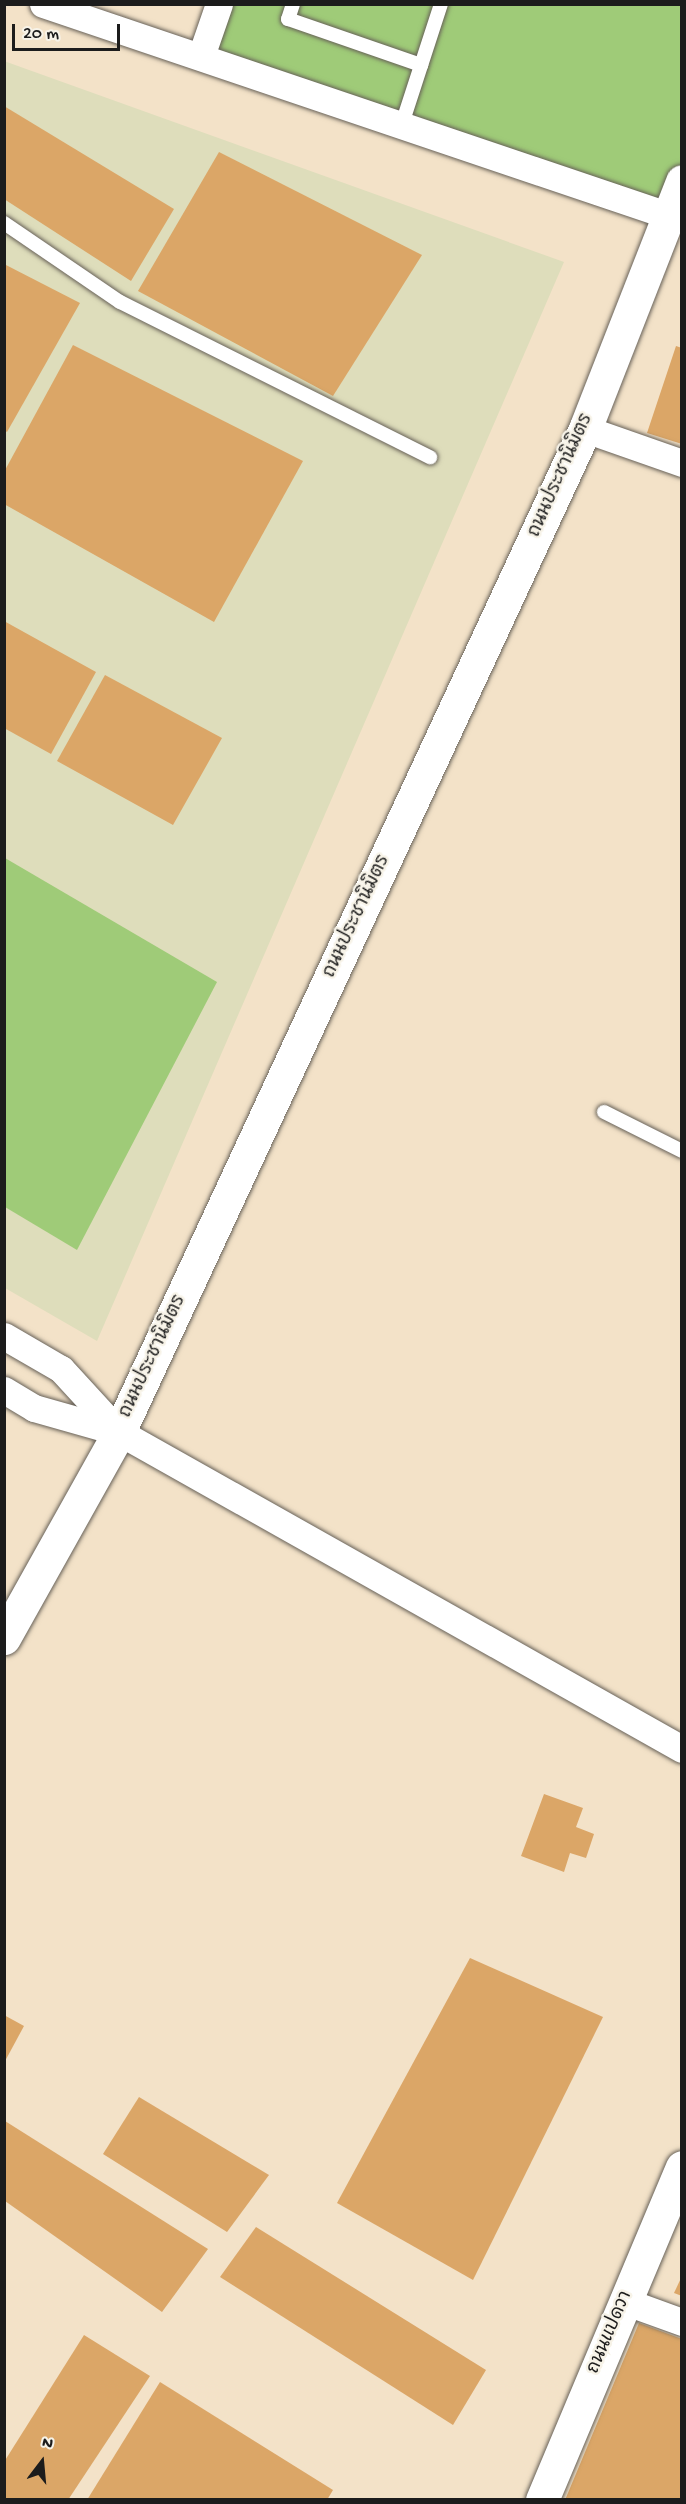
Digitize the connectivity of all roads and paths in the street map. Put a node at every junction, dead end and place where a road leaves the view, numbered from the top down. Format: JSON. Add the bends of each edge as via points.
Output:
{"nodes":[{"id":1,"x":43,"y":4,"type":"edge"},
{"id":2,"x":219,"y":4,"type":"edge"},
{"id":3,"x":293,"y":4,"type":"edge"},
{"id":4,"x":441,"y":4,"type":"edge"},
{"id":5,"x":201,"y":56,"type":"junction"},
{"id":6,"x":421,"y":65,"type":"junction"},
{"id":7,"x":402,"y":124,"type":"junction"},
{"id":8,"x":681,"y":181,"type":"edge"},
{"id":9,"x":676,"y":218,"type":"edge"},
{"id":10,"x":4,"y":223,"type":"edge"},
{"id":11,"x":585,"y":429,"type":"junction"},
{"id":12,"x":430,"y":457,"type":"dead end"},
{"id":13,"x":681,"y":463,"type":"edge"},
{"id":14,"x":604,"y":1112,"type":"dead end"},
{"id":15,"x":681,"y":1151,"type":"edge"},
{"id":16,"x":4,"y":1336,"type":"edge"},
{"id":17,"x":4,"y":1390,"type":"edge"},
{"id":18,"x":119,"y":1432,"type":"junction"},
{"id":19,"x":4,"y":1638,"type":"edge"},
{"id":20,"x":681,"y":1749,"type":"edge"},
{"id":21,"x":681,"y":2167,"type":"edge"},
{"id":22,"x":624,"y":2301,"type":"junction"},
{"id":23,"x":681,"y":2322,"type":"edge"},
{"id":24,"x":542,"y":2499,"type":"edge"}],
"edges":[{"from":1,"to":5,"type":"street"},
{"from":2,"to":5,"type":"street"},
{"from":3,"to":6,"type":"lane","via":[[288,19]]},
{"from":4,"to":6,"type":"lane"},
{"from":5,"to":7,"type":"street"},
{"from":6,"to":7,"type":"lane"},
{"from":7,"to":9,"type":"street"},
{"from":8,"to":9,"type":"main road","name":"ถนนประชานิมิตร"},
{"from":9,"to":11,"type":"main road","name":"ถนนประชานิมิตร"},
{"from":10,"to":12,"type":"lane","via":[[120,302]]},
{"from":11,"to":13,"type":"street"},
{"from":11,"to":18,"type":"main road","name":"ถนนประชานิมิตร"},
{"from":14,"to":15,"type":"lane"},
{"from":16,"to":18,"type":"street","via":[[61,1369]]},
{"from":17,"to":18,"type":"street","via":[[34,1408]]},
{"from":18,"to":19,"type":"main road","name":"ถนนประชานิมิตร"},
{"from":18,"to":20,"type":"street"},
{"from":21,"to":22,"type":"main road","name":"ถนนแปดวา"},
{"from":22,"to":23,"type":"street"},
{"from":22,"to":24,"type":"main road","name":"ถนนแปดวา"}]}
